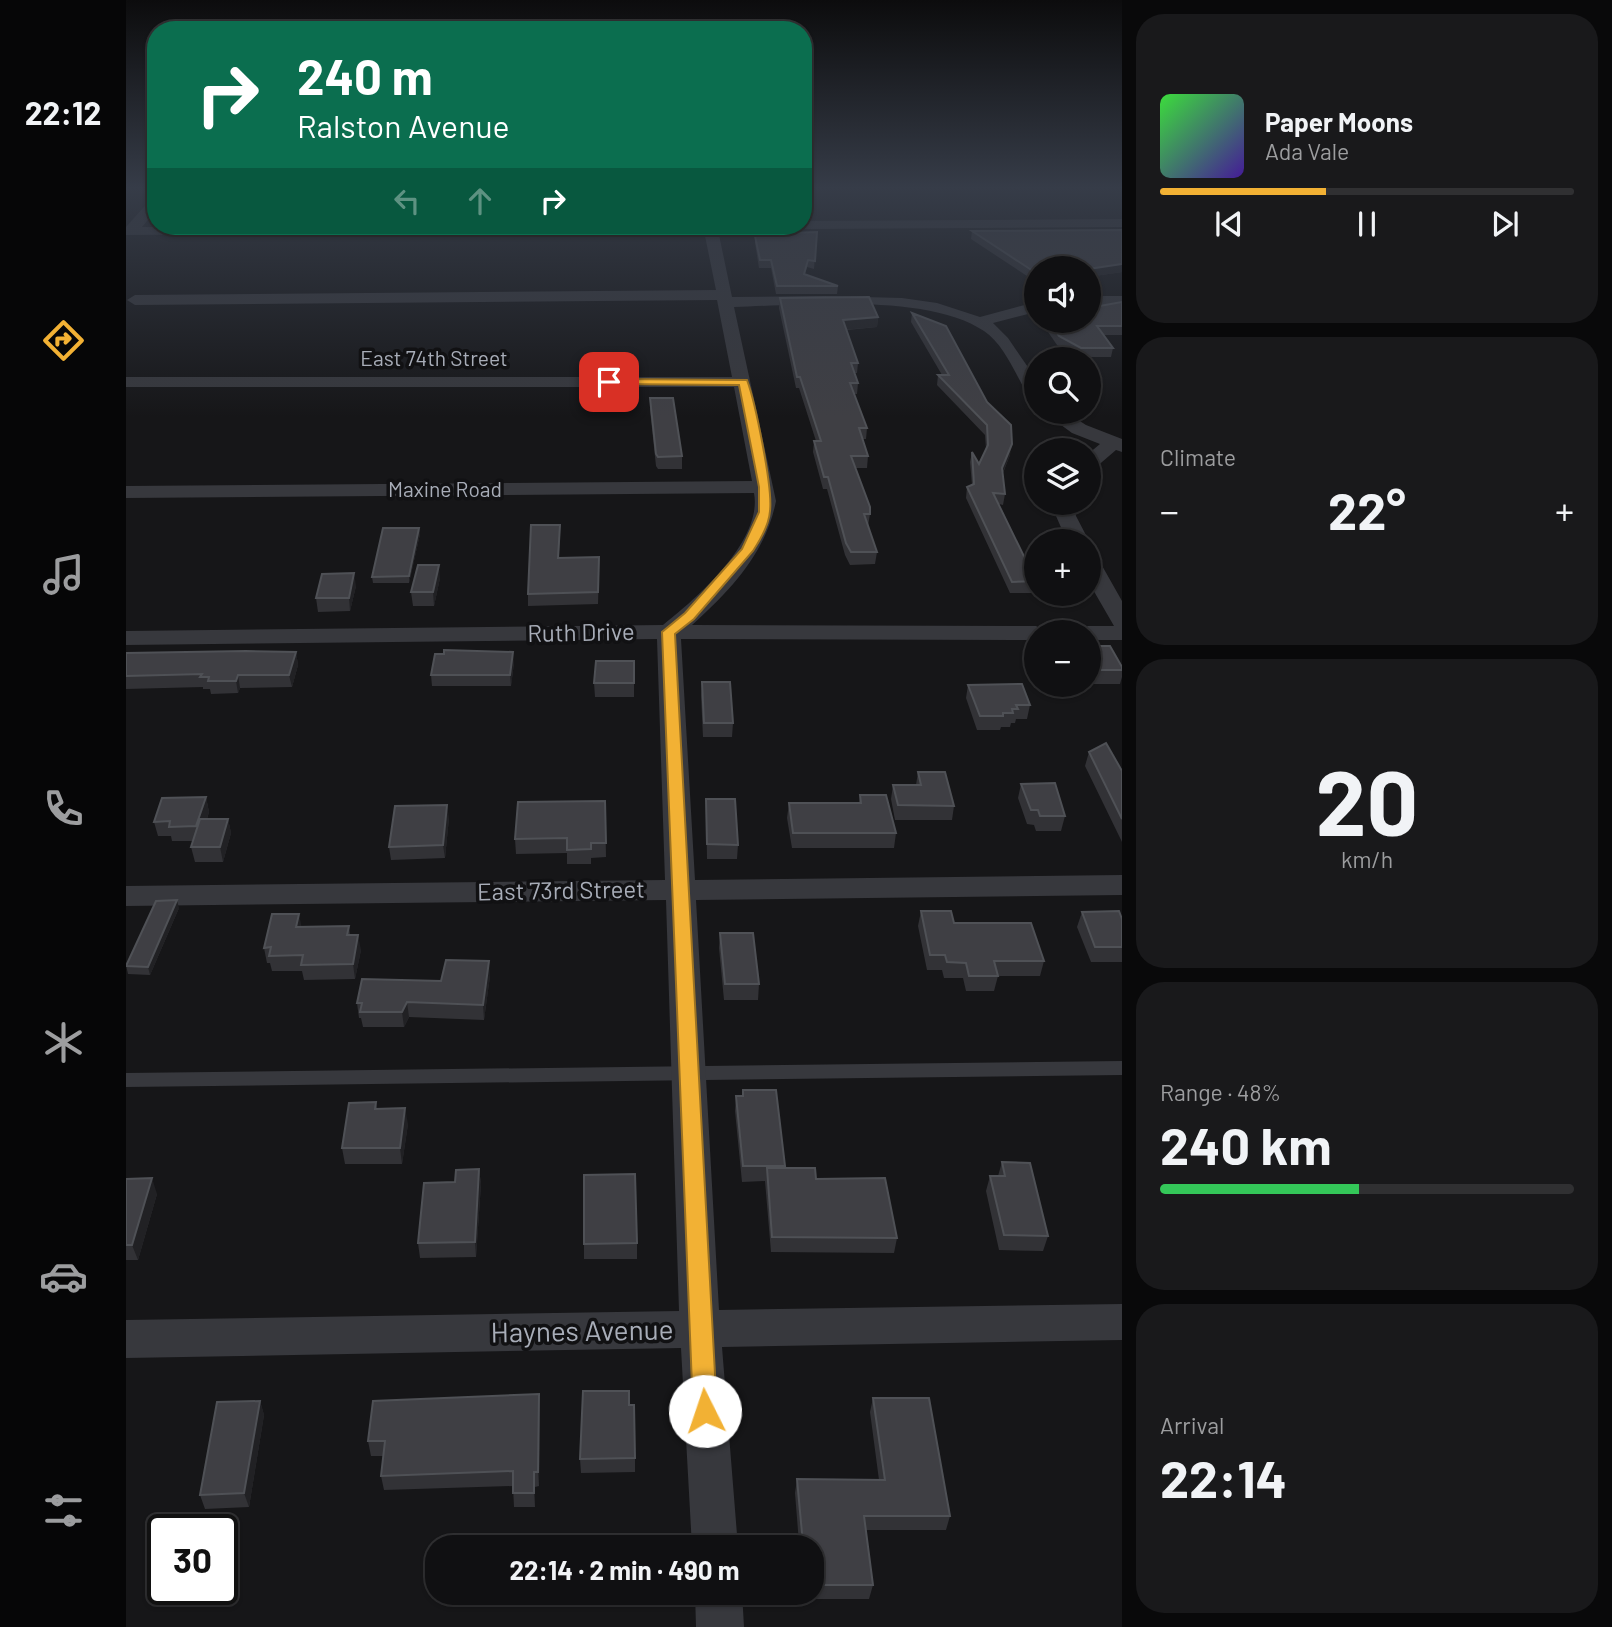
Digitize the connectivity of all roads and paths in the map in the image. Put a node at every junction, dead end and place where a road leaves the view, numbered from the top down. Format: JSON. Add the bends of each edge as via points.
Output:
{"nodes":[{"id":1,"x":719,"y":265,"type":"edge"},
{"id":2,"x":726,"y":299,"type":"junction"},
{"id":3,"x":135,"y":300,"type":"dead end"},
{"id":4,"x":1101,"y":301,"type":"edge"},
{"id":5,"x":1122,"y":301,"type":"edge"},
{"id":6,"x":1024,"y":310,"type":"edge"},
{"id":7,"x":979,"y":322,"type":"junction"},
{"id":8,"x":1024,"y":376,"type":"edge"},
{"id":9,"x":126,"y":382,"type":"edge"},
{"id":10,"x":743,"y":382,"type":"junction"},
{"id":11,"x":1071,"y":424,"type":"edge"},
{"id":12,"x":1117,"y":444,"type":"edge"},
{"id":13,"x":1101,"y":455,"type":"edge"},
{"id":14,"x":765,"y":487,"type":"junction"},
{"id":15,"x":126,"y":492,"type":"edge"},
{"id":16,"x":1101,"y":583,"type":"edge"},
{"id":17,"x":1122,"y":621,"type":"edge"},
{"id":18,"x":668,"y":632,"type":"junction"},
{"id":19,"x":1024,"y":633,"type":"edge"},
{"id":20,"x":1101,"y":633,"type":"edge"},
{"id":21,"x":1122,"y":633,"type":"edge"},
{"id":22,"x":126,"y":638,"type":"edge"},
{"id":23,"x":1122,"y":885,"type":"edge"},
{"id":24,"x":680,"y":889,"type":"junction"},
{"id":25,"x":126,"y":896,"type":"edge"},
{"id":26,"x":1122,"y":1068,"type":"edge"},
{"id":27,"x":688,"y":1073,"type":"junction"},
{"id":28,"x":126,"y":1080,"type":"edge"},
{"id":29,"x":1122,"y":1322,"type":"edge"},
{"id":30,"x":699,"y":1329,"type":"junction"},
{"id":31,"x":126,"y":1339,"type":"edge"},
{"id":32,"x":714,"y":1535,"type":"edge"},
{"id":33,"x":719,"y":1605,"type":"edge"},
{"id":34,"x":720,"y":1627,"type":"edge"}],
"edges":[{"from":1,"to":2,"type":"street"},
{"from":2,"to":3,"type":"street"},
{"from":2,"to":7,"type":"street","via":[[903,303]]},
{"from":2,"to":10,"type":"street"},
{"from":4,"to":5,"type":"street"},
{"from":6,"to":7,"type":"street"},
{"from":7,"to":8,"type":"street","via":[[997,334]]},
{"from":9,"to":10,"type":"street","name":"East 74th Street"},
{"from":10,"to":14,"type":"street"},
{"from":11,"to":12,"type":"street"},
{"from":12,"to":13,"type":"street"},
{"from":14,"to":15,"type":"street","name":"Maxine Road"},
{"from":14,"to":18,"type":"street","via":[[765,512],[747,551],[689,616]]},
{"from":16,"to":17,"type":"street"},
{"from":18,"to":19,"type":"street","name":"Ruth Drive"},
{"from":18,"to":22,"type":"street","name":"Ruth Drive"},
{"from":18,"to":24,"type":"street"},
{"from":20,"to":21,"type":"street"},
{"from":23,"to":24,"type":"street","name":"East 73rd Street"},
{"from":24,"to":25,"type":"street","name":"East 73rd Street"},
{"from":24,"to":27,"type":"street"},
{"from":26,"to":27,"type":"lane"},
{"from":27,"to":28,"type":"lane"},
{"from":27,"to":30,"type":"street"},
{"from":29,"to":30,"type":"street","name":"Haynes Avenue"},
{"from":30,"to":31,"type":"street","name":"Haynes Avenue"},
{"from":30,"to":32,"type":"street"},
{"from":33,"to":34,"type":"street"}]}
